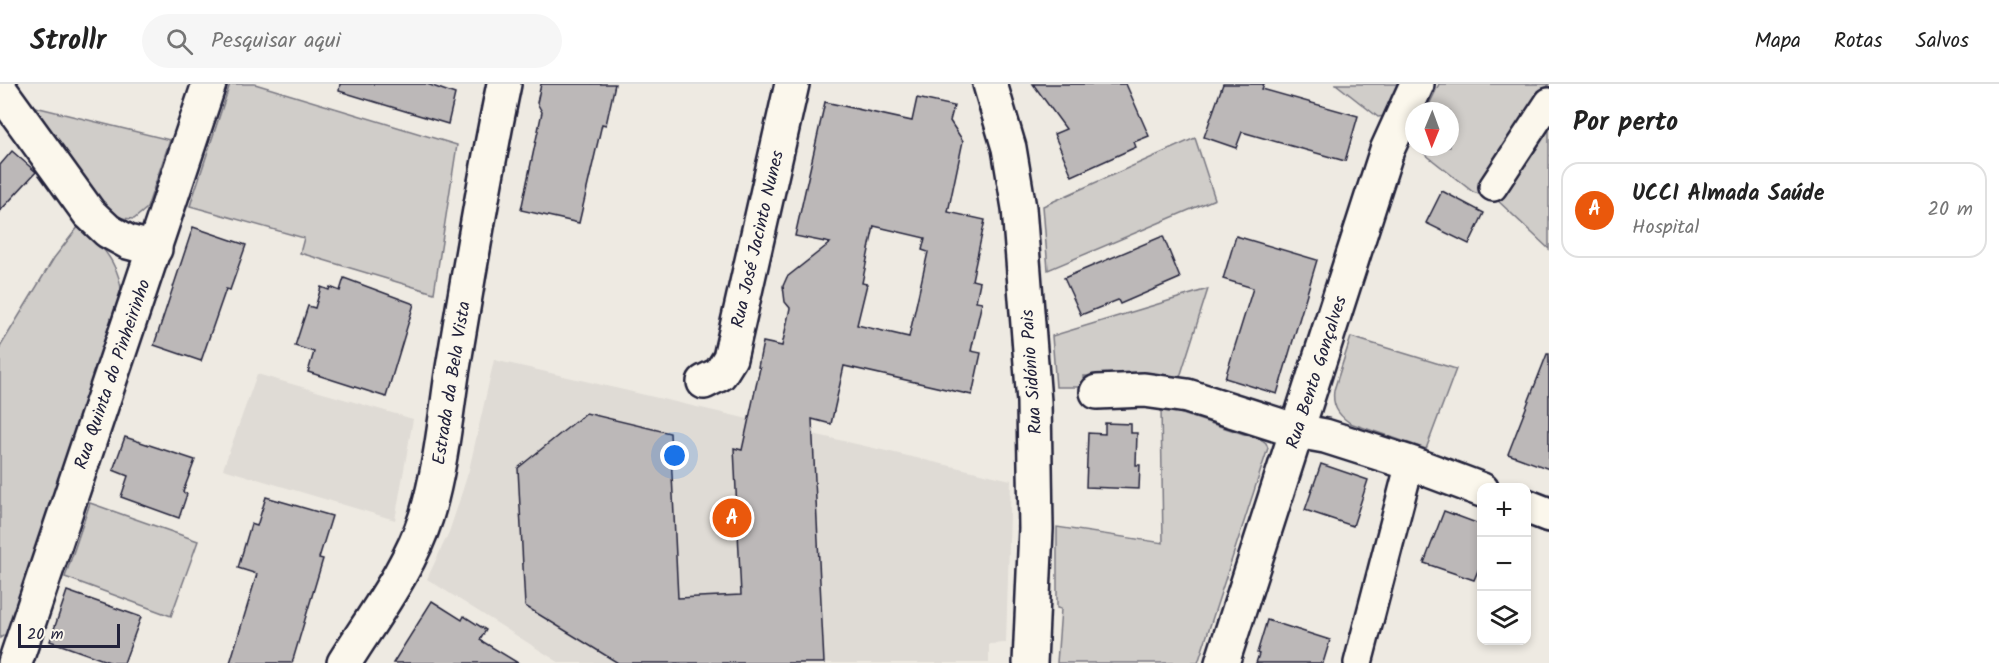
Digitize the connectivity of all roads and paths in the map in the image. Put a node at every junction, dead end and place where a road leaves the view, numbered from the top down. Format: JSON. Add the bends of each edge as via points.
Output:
{"nodes":[{"id":1,"x":209,"y":84,"type":"edge"},
{"id":2,"x":504,"y":84,"type":"edge"},
{"id":3,"x":792,"y":84,"type":"edge"},
{"id":4,"x":990,"y":84,"type":"edge"},
{"id":5,"x":1417,"y":84,"type":"edge"},
{"id":6,"x":0,"y":90,"type":"edge"},
{"id":7,"x":1549,"y":102,"type":"edge"},
{"id":8,"x":1493,"y":187,"type":"dead end"},
{"id":9,"x":154,"y":249,"type":"junction"},
{"id":10,"x":704,"y":382,"type":"dead end"},
{"id":11,"x":1097,"y":392,"type":"dead end"},
{"id":12,"x":1297,"y":431,"type":"junction"},
{"id":13,"x":1410,"y":463,"type":"junction"},
{"id":14,"x":1477,"y":488,"type":"edge"},
{"id":15,"x":1531,"y":507,"type":"edge"},
{"id":16,"x":1549,"y":514,"type":"edge"},
{"id":17,"x":15,"y":663,"type":"edge"},
{"id":18,"x":344,"y":663,"type":"edge"},
{"id":19,"x":1030,"y":663,"type":"edge"},
{"id":20,"x":1222,"y":663,"type":"edge"},
{"id":21,"x":1358,"y":663,"type":"edge"}],
"edges":[{"from":1,"to":9,"type":"street","name":"Rua Quinta do Pinheirinho"},
{"from":2,"to":18,"type":"street","name":"Estrada da Bela Vista","via":[[440,453],[425,518],[390,591]]},
{"from":3,"to":10,"type":"street","name":"Rua José Jacinto Nunes","via":[[730,358],[720,374]]},
{"from":4,"to":19,"type":"street","name":"Rua Sidónio Pais","via":[[1009,148],[1019,208],[1034,402],[1036,529]]},
{"from":5,"to":12,"type":"street","name":"Rua Bento Gonçalves","via":[[1387,150]]},
{"from":6,"to":9,"type":"street","via":[[89,213],[108,231]]},
{"from":7,"to":8,"type":"street"},
{"from":9,"to":17,"type":"street","name":"Rua Quinta do Pinheirinho"},
{"from":11,"to":12,"type":"street","via":[[1144,390],[1187,396]]},
{"from":12,"to":13,"type":"street"},
{"from":12,"to":20,"type":"street","name":"Rua Bento Gonçalves"},
{"from":13,"to":14,"type":"street"},
{"from":13,"to":21,"type":"street"},
{"from":15,"to":16,"type":"street"}]}
